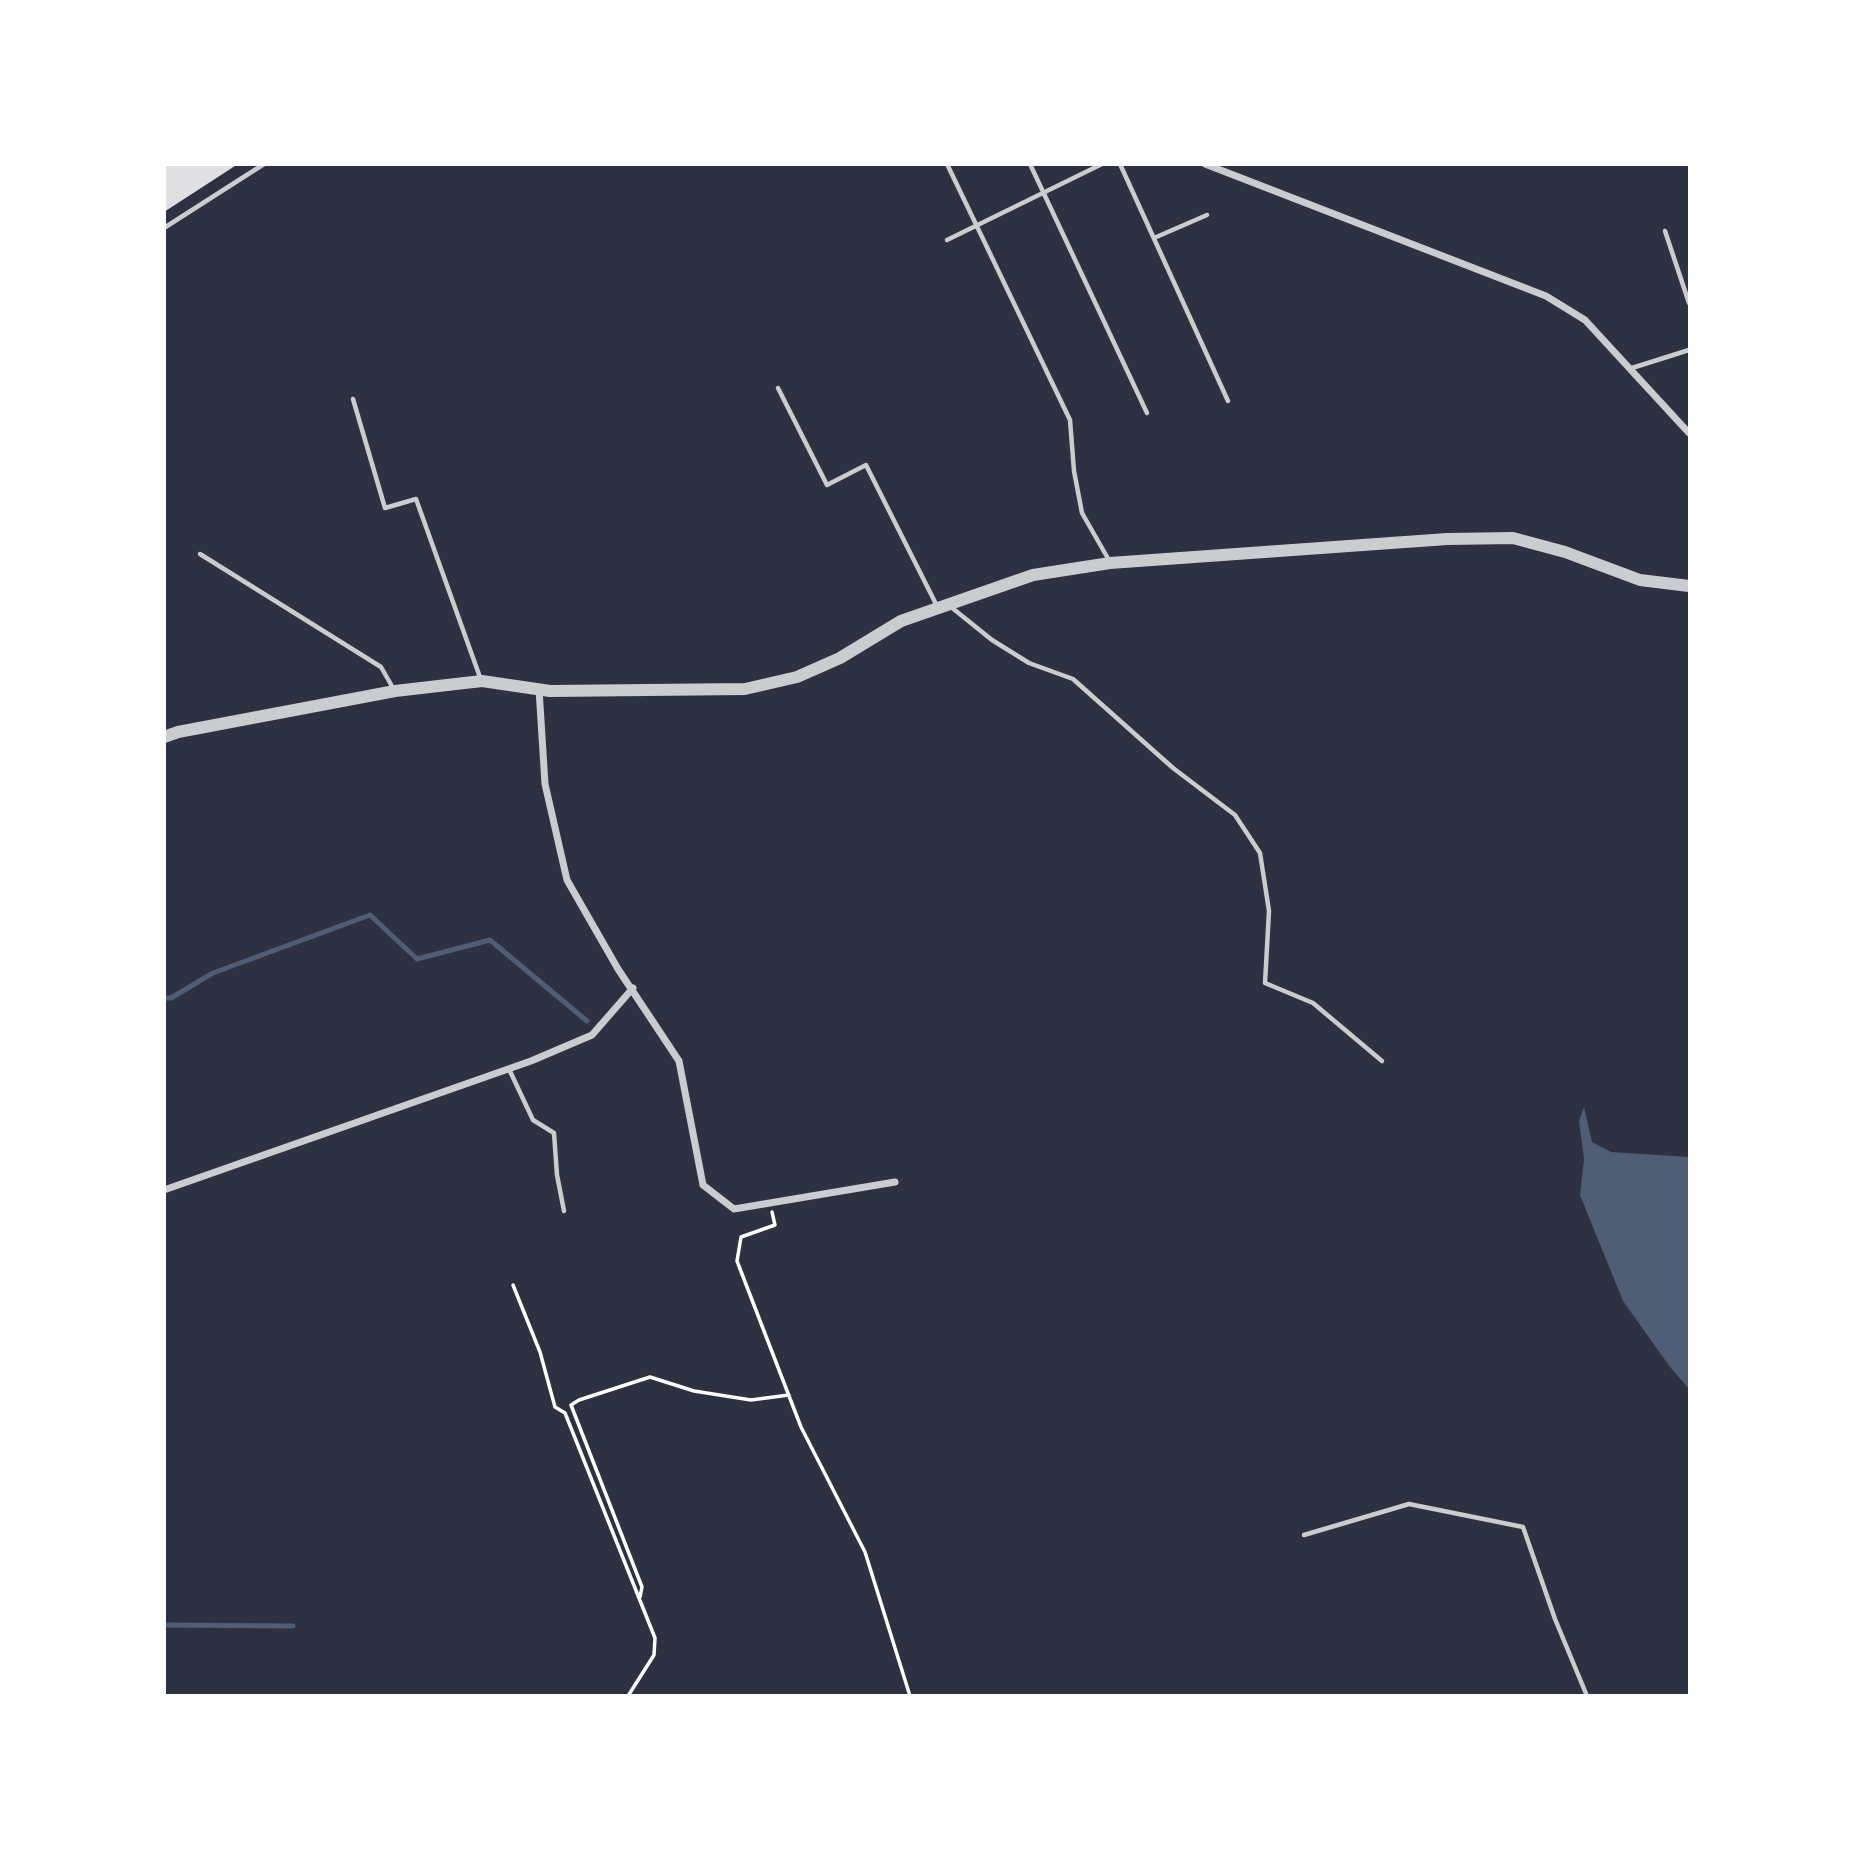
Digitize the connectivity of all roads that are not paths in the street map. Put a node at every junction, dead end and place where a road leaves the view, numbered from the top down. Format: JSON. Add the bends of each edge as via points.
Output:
{"nodes":[{"id":1,"x":264,"y":164,"type":"edge"},
{"id":2,"x":947,"y":164,"type":"edge"},
{"id":3,"x":1030,"y":164,"type":"edge"},
{"id":4,"x":1102,"y":164,"type":"edge"},
{"id":5,"x":1120,"y":164,"type":"edge"},
{"id":6,"x":1205,"y":164,"type":"edge"},
{"id":7,"x":1043,"y":193,"type":"junction"},
{"id":8,"x":1207,"y":215,"type":"dead end"},
{"id":9,"x":976,"y":227,"type":"junction"},
{"id":10,"x":164,"y":228,"type":"edge"},
{"id":11,"x":1665,"y":231,"type":"dead end"},
{"id":12,"x":1153,"y":238,"type":"junction"},
{"id":13,"x":947,"y":240,"type":"dead end"},
{"id":14,"x":1689,"y":303,"type":"edge"},
{"id":15,"x":1689,"y":350,"type":"edge"},
{"id":16,"x":1632,"y":368,"type":"junction"},
{"id":17,"x":778,"y":388,"type":"dead end"},
{"id":18,"x":352,"y":399,"type":"dead end"},
{"id":19,"x":1228,"y":401,"type":"dead end"},
{"id":20,"x":1147,"y":413,"type":"dead end"},
{"id":21,"x":1689,"y":433,"type":"edge"},
{"id":22,"x":200,"y":554,"type":"dead end"},
{"id":23,"x":1110,"y":563,"type":"junction"},
{"id":24,"x":1689,"y":586,"type":"edge"},
{"id":25,"x":943,"y":607,"type":"junction"},
{"id":26,"x":482,"y":681,"type":"junction"},
{"id":27,"x":539,"y":689,"type":"junction"},
{"id":28,"x":396,"y":691,"type":"junction"},
{"id":29,"x":164,"y":737,"type":"edge"},
{"id":30,"x":633,"y":988,"type":"junction"},
{"id":31,"x":1382,"y":1061,"type":"dead end"},
{"id":32,"x":509,"y":1068,"type":"junction"},
{"id":33,"x":895,"y":1182,"type":"dead end"},
{"id":34,"x":164,"y":1189,"type":"edge"},
{"id":35,"x":564,"y":1211,"type":"dead end"},
{"id":36,"x":1304,"y":1535,"type":"dead end"},
{"id":37,"x":1587,"y":1696,"type":"edge"}],
"edges":[{"from":1,"to":10,"type":"lane"},
{"from":2,"to":9,"type":"lane"},
{"from":3,"to":7,"type":"lane"},
{"from":4,"to":7,"type":"lane"},
{"from":5,"to":12,"type":"lane"},
{"from":6,"to":16,"type":"street","via":[[1546,296],[1585,320]]},
{"from":7,"to":9,"type":"lane"},
{"from":7,"to":20,"type":"lane"},
{"from":8,"to":12,"type":"lane"},
{"from":9,"to":13,"type":"lane"},
{"from":9,"to":23,"type":"lane","via":[[1070,420],[1082,513]]},
{"from":11,"to":14,"type":"lane"},
{"from":12,"to":19,"type":"lane"},
{"from":15,"to":16,"type":"lane"},
{"from":16,"to":21,"type":"street"},
{"from":17,"to":25,"type":"lane","via":[[827,485],[866,465]]},
{"from":18,"to":26,"type":"lane","via":[[386,508],[416,499]]},
{"from":22,"to":28,"type":"lane","via":[[381,667]]},
{"from":23,"to":24,"type":"street","via":[[1513,538],[1640,580]]},
{"from":23,"to":25,"type":"street","via":[[1033,575]]},
{"from":25,"to":27,"type":"street","via":[[901,621],[840,658],[797,677],[745,689]]},
{"from":25,"to":31,"type":"lane","via":[[1029,663],[1073,679],[1173,768],[1236,814],[1260,853],[1269,911],[1265,983],[1313,1003]]},
{"from":26,"to":27,"type":"street"},
{"from":26,"to":28,"type":"street"},
{"from":27,"to":30,"type":"street","via":[[545,784],[568,880]]},
{"from":28,"to":29,"type":"street"},
{"from":30,"to":32,"type":"street","via":[[592,1035]]},
{"from":30,"to":33,"type":"street","via":[[679,1060],[703,1185],[734,1209]]},
{"from":32,"to":34,"type":"street"},
{"from":32,"to":35,"type":"lane","via":[[533,1120],[554,1133]]},
{"from":36,"to":37,"type":"lane","via":[[1409,1504],[1523,1527]]}]}
